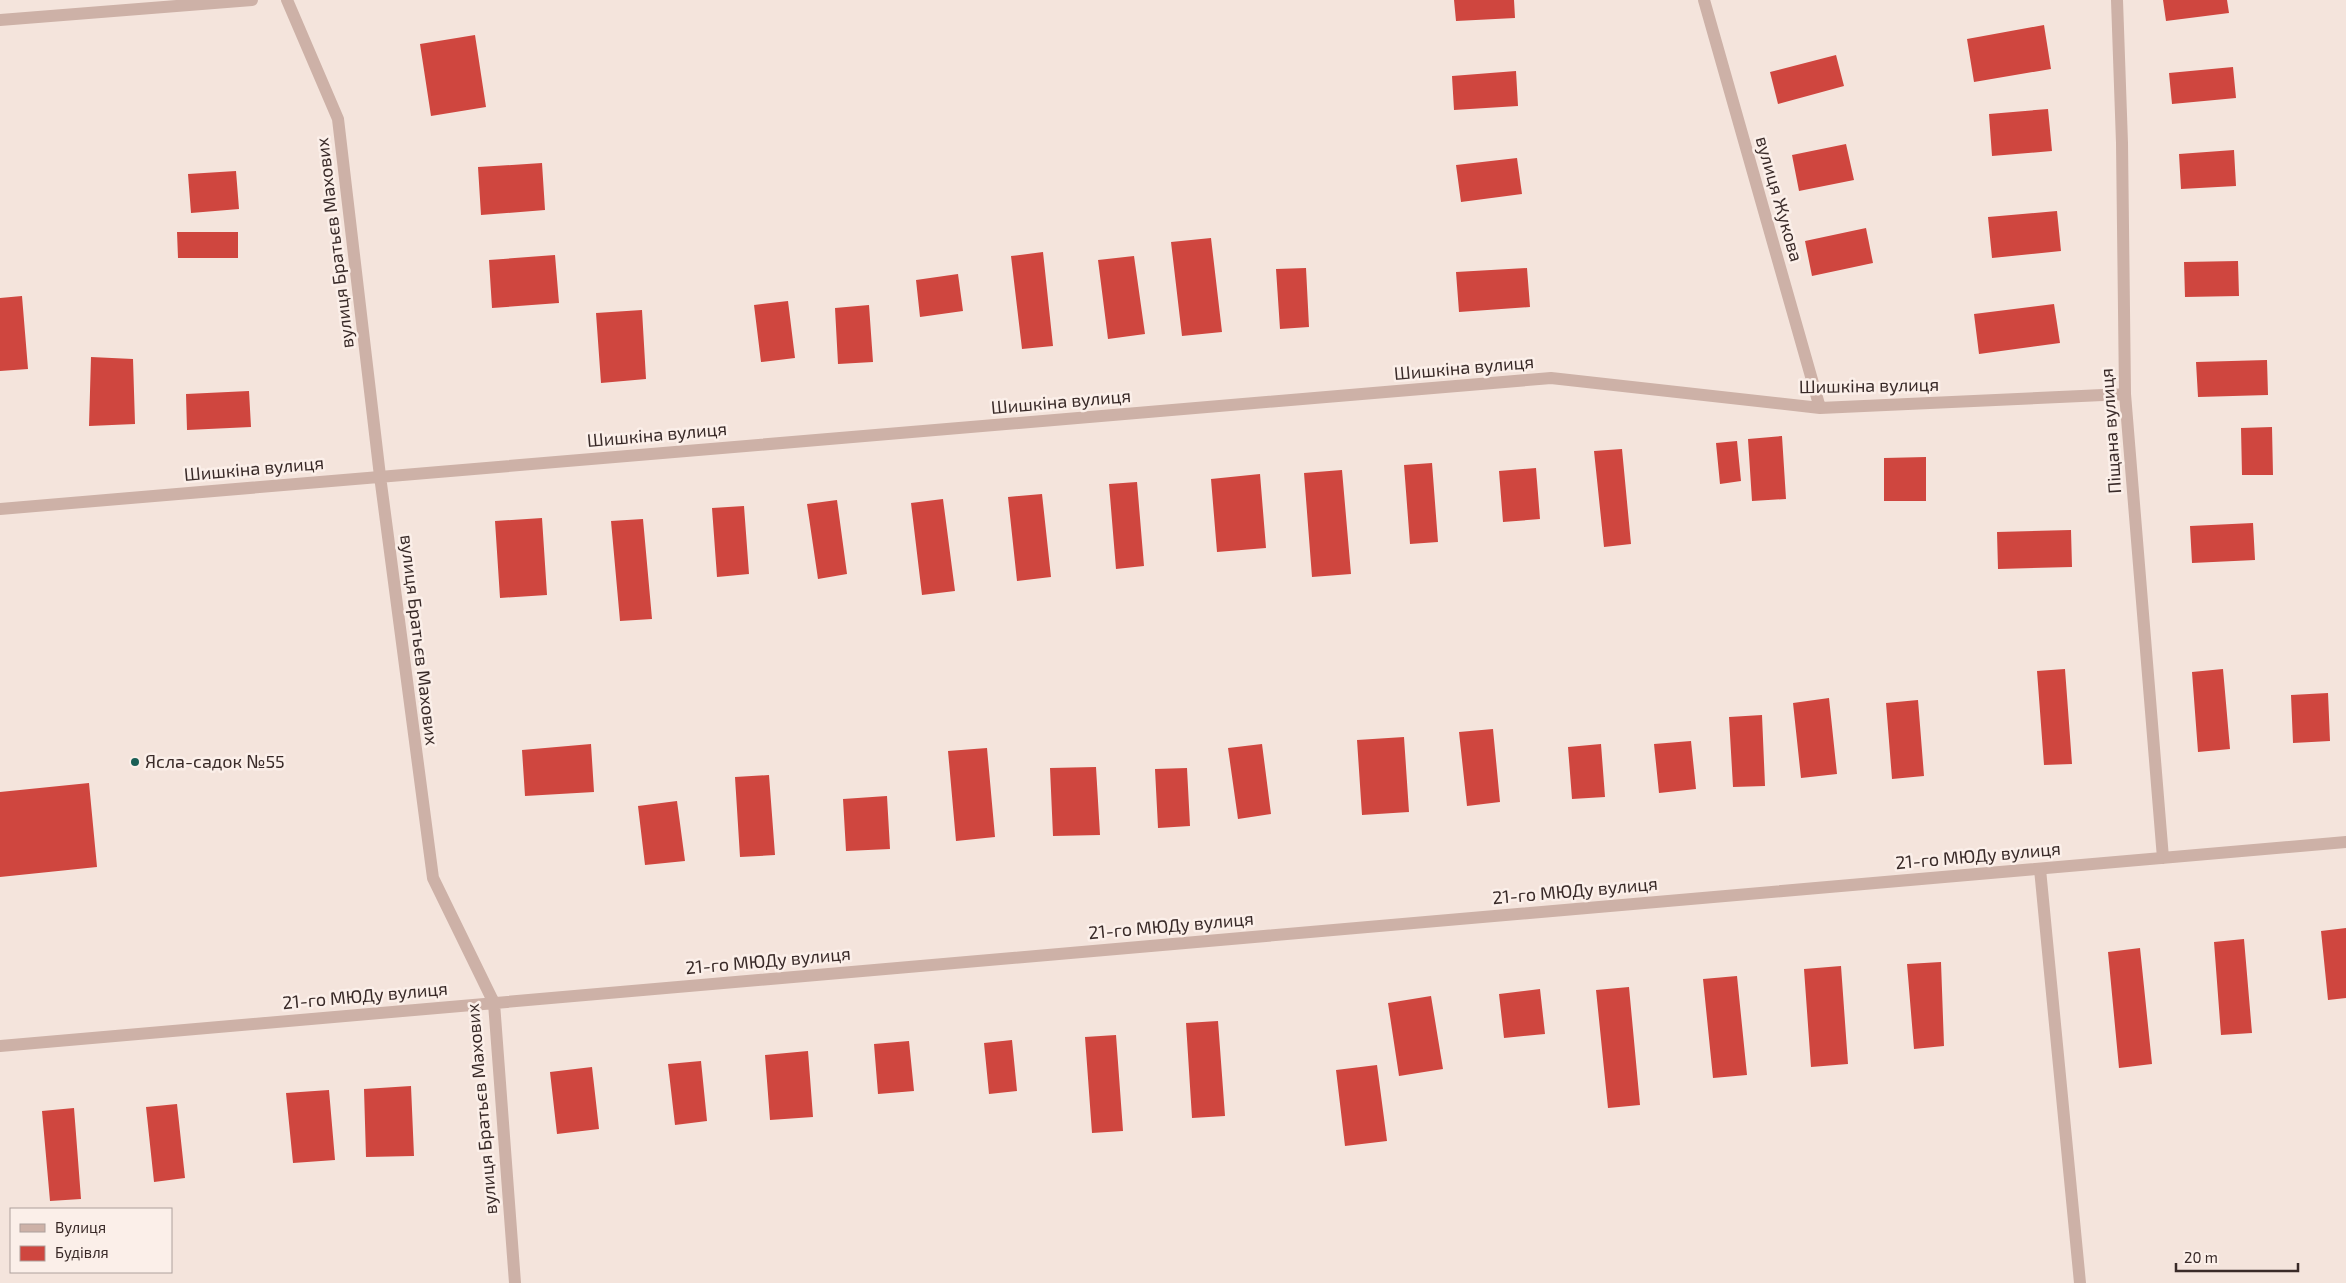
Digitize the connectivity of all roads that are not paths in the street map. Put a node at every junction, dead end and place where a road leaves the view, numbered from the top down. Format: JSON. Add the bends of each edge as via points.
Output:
{"nodes":[{"id":1,"x":252,"y":0,"type":"edge"},
{"id":2,"x":287,"y":0,"type":"edge"},
{"id":3,"x":1704,"y":0,"type":"edge"},
{"id":4,"x":2117,"y":0,"type":"edge"},
{"id":5,"x":0,"y":20,"type":"edge"},
{"id":6,"x":2124,"y":394,"type":"junction"},
{"id":7,"x":1820,"y":408,"type":"junction"},
{"id":8,"x":380,"y":476,"type":"junction"},
{"id":9,"x":0,"y":509,"type":"edge"},
{"id":10,"x":2346,"y":842,"type":"edge"},
{"id":11,"x":2163,"y":858,"type":"junction"},
{"id":12,"x":2040,"y":869,"type":"junction"},
{"id":13,"x":494,"y":1003,"type":"junction"},
{"id":14,"x":0,"y":1046,"type":"edge"},
{"id":15,"x":515,"y":1283,"type":"edge"},
{"id":16,"x":2080,"y":1283,"type":"edge"}],
"edges":[{"from":1,"to":5,"type":"street"},
{"from":2,"to":8,"type":"street","name":"вулиця Братьєв Махових","via":[[338,119]]},
{"from":3,"to":7,"type":"street","name":"вулиця Жукова"},
{"from":4,"to":6,"type":"street","name":"Піщана вулиця"},
{"from":6,"to":7,"type":"street","name":"Шишкіна вулиця"},
{"from":6,"to":11,"type":"street","name":"Піщана вулиця"},
{"from":7,"to":8,"type":"street","name":"Шишкіна вулиця","via":[[1551,378]]},
{"from":8,"to":9,"type":"street","name":"Шишкіна вулиця"},
{"from":8,"to":13,"type":"street","name":"вулиця Братьєв Махових","via":[[433,878]]},
{"from":10,"to":11,"type":"street","name":"21-го МЮДу вулиця"},
{"from":11,"to":12,"type":"street","name":"21-го МЮДу вулиця"},
{"from":12,"to":13,"type":"street","name":"21-го МЮДу вулиця"},
{"from":12,"to":16,"type":"street"},
{"from":13,"to":14,"type":"street","name":"21-го МЮДу вулиця"},
{"from":13,"to":15,"type":"street","name":"вулиця Братьєв Махових"}]}
